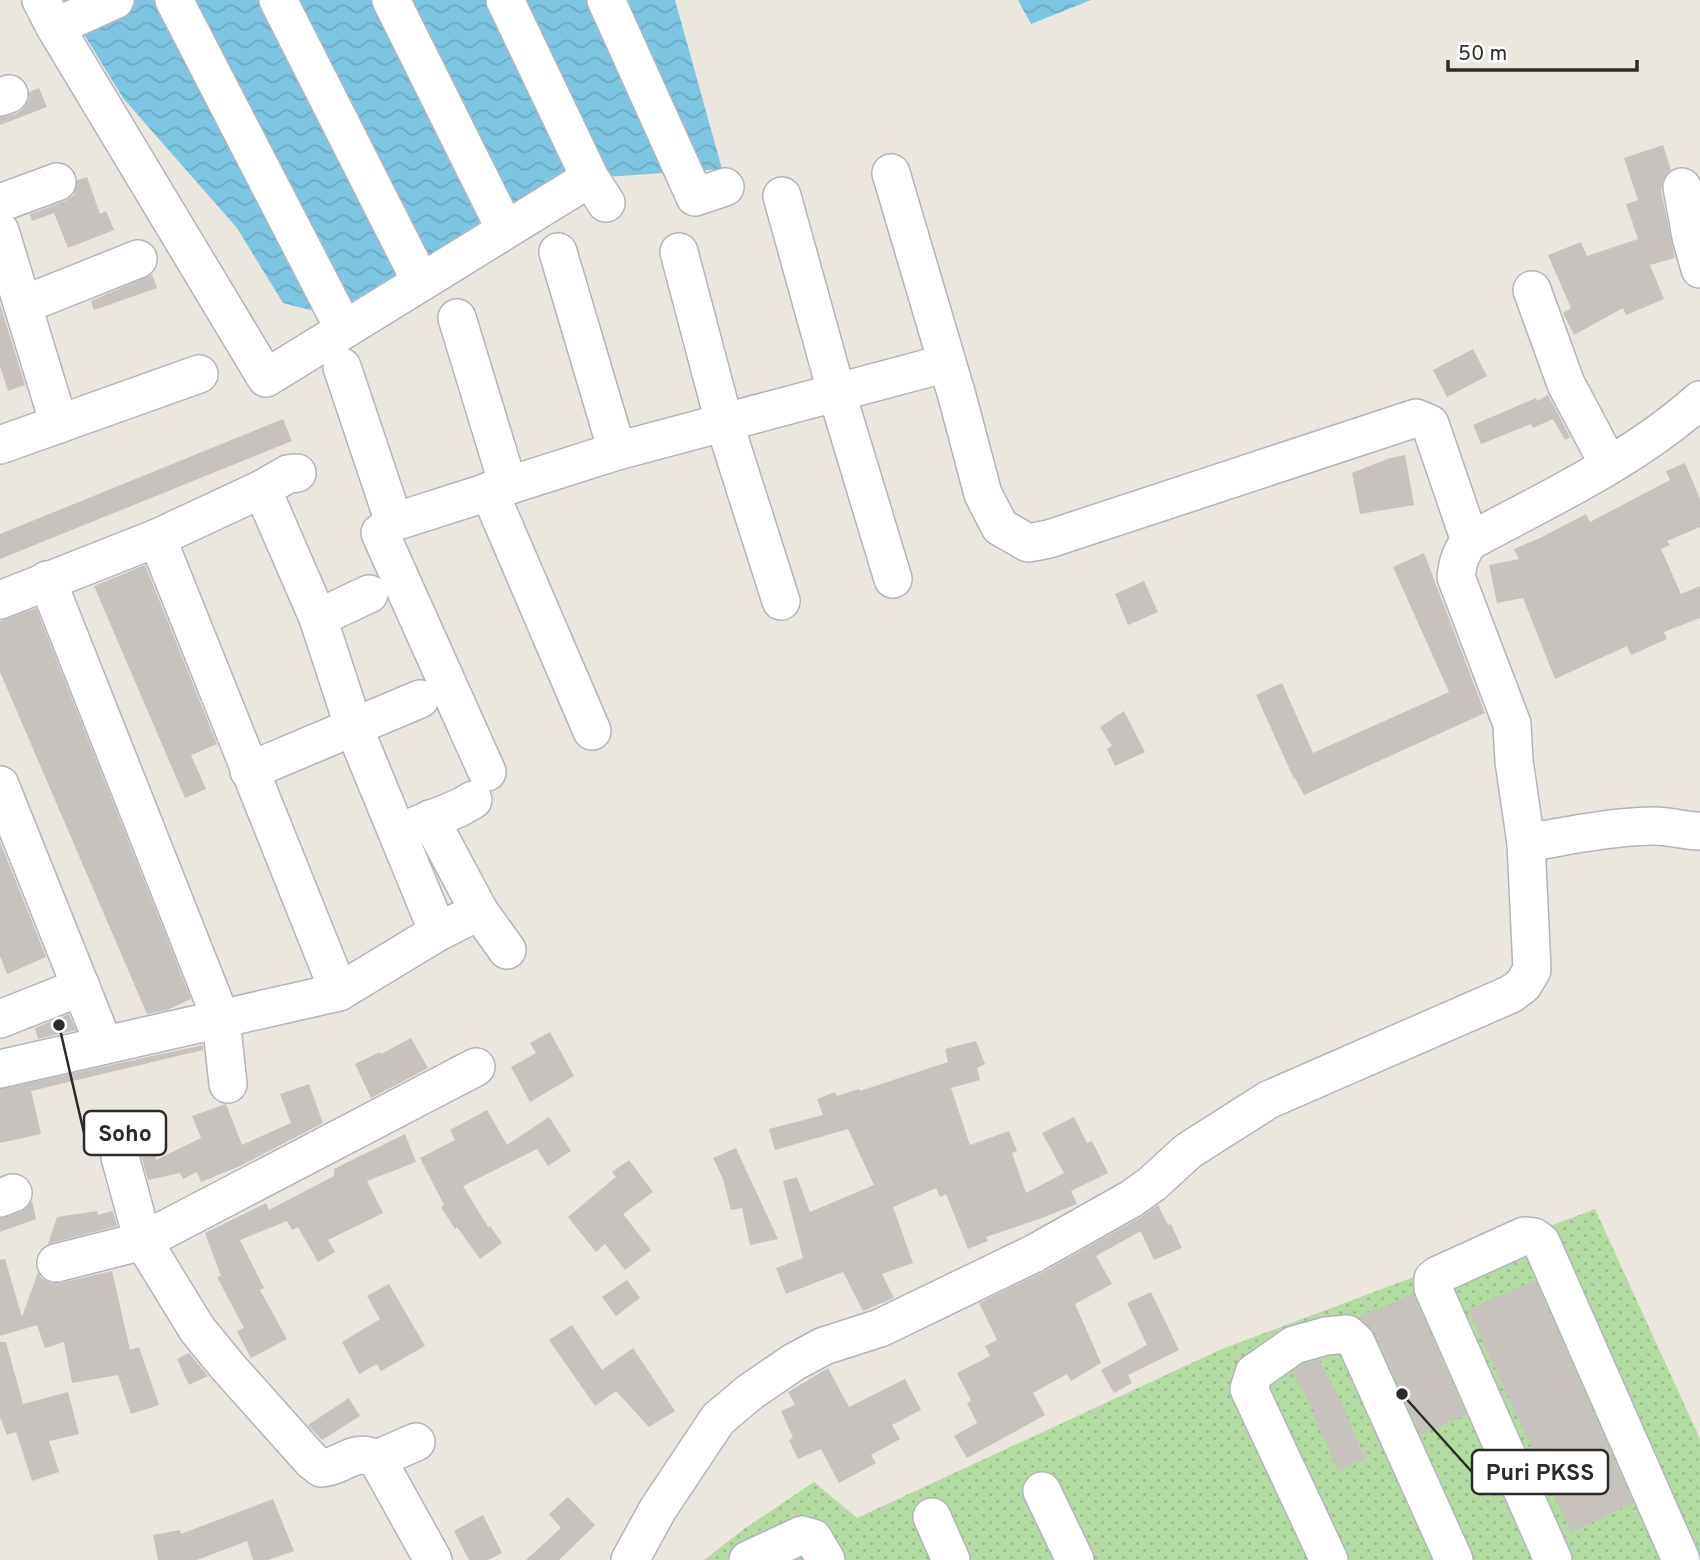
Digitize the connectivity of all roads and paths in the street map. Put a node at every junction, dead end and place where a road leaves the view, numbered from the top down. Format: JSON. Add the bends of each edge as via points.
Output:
{"nodes":[{"id":1,"x":115,"y":0,"type":"edge"},
{"id":2,"x":174,"y":0,"type":"edge"},
{"id":3,"x":278,"y":0,"type":"edge"},
{"id":4,"x":391,"y":0,"type":"edge"},
{"id":5,"x":505,"y":0,"type":"edge"},
{"id":6,"x":606,"y":0,"type":"edge"},
{"id":7,"x":48,"y":13,"type":"edge"},
{"id":8,"x":891,"y":173,"type":"dead end"},
{"id":9,"x":57,"y":182,"type":"dead end"},
{"id":10,"x":725,"y":187,"type":"dead end"},
{"id":11,"x":1682,"y":187,"type":"dead end"},
{"id":12,"x":782,"y":196,"type":"dead end"},
{"id":13,"x":0,"y":203,"type":"edge"},
{"id":14,"x":505,"y":229,"type":"junction"},
{"id":15,"x":0,"y":231,"type":"edge"},
{"id":16,"x":558,"y":252,"type":"dead end"},
{"id":17,"x":679,"y":252,"type":"dead end"},
{"id":18,"x":138,"y":259,"type":"dead end"},
{"id":19,"x":1700,"y":268,"type":"edge"},
{"id":20,"x":421,"y":282,"type":"junction"},
{"id":21,"x":1532,"y":290,"type":"dead end"},
{"id":22,"x":23,"y":305,"type":"junction"},
{"id":23,"x":457,"y":318,"type":"dead end"},
{"id":24,"x":344,"y":329,"type":"junction"},
{"id":25,"x":947,"y":363,"type":"junction"},
{"id":26,"x":342,"y":367,"type":"dead end"},
{"id":27,"x":199,"y":374,"type":"dead end"},
{"id":28,"x":837,"y":394,"type":"junction"},
{"id":29,"x":1700,"y":400,"type":"edge"},
{"id":30,"x":724,"y":422,"type":"junction"},
{"id":31,"x":58,"y":424,"type":"junction"},
{"id":32,"x":0,"y":445,"type":"edge"},
{"id":33,"x":617,"y":451,"type":"junction"},
{"id":34,"x":1609,"y":465,"type":"junction"},
{"id":35,"x":297,"y":473,"type":"dead end"},
{"id":36,"x":498,"y":488,"type":"junction"},
{"id":37,"x":262,"y":489,"type":"junction"},
{"id":38,"x":394,"y":522,"type":"junction"},
{"id":39,"x":157,"y":538,"type":"junction"},
{"id":40,"x":1470,"y":541,"type":"junction"},
{"id":41,"x":893,"y":579,"type":"dead end"},
{"id":42,"x":47,"y":580,"type":"junction"},
{"id":43,"x":369,"y":594,"type":"dead end"},
{"id":44,"x":0,"y":600,"type":"edge"},
{"id":45,"x":781,"y":601,"type":"dead end"},
{"id":46,"x":318,"y":618,"type":"junction"},
{"id":47,"x":420,"y":699,"type":"dead end"},
{"id":48,"x":354,"y":728,"type":"junction"},
{"id":49,"x":592,"y":732,"type":"dead end"},
{"id":50,"x":249,"y":771,"type":"junction"},
{"id":51,"x":0,"y":785,"type":"edge"},
{"id":52,"x":414,"y":826,"type":"junction"},
{"id":53,"x":1700,"y":831,"type":"edge"},
{"id":54,"x":1526,"y":843,"type":"junction"},
{"id":55,"x":480,"y":911,"type":"junction"},
{"id":56,"x":439,"y":932,"type":"junction"},
{"id":57,"x":507,"y":950,"type":"dead end"},
{"id":58,"x":81,"y":987,"type":"junction"},
{"id":59,"x":339,"y":992,"type":"junction"},
{"id":60,"x":0,"y":1019,"type":"edge"},
{"id":61,"x":221,"y":1019,"type":"junction"},
{"id":62,"x":104,"y":1045,"type":"junction"},
{"id":63,"x":476,"y":1068,"type":"dead end"},
{"id":64,"x":0,"y":1069,"type":"edge"},
{"id":65,"x":228,"y":1084,"type":"dead end"},
{"id":66,"x":120,"y":1157,"type":"dead end"},
{"id":67,"x":144,"y":1241,"type":"junction"},
{"id":68,"x":57,"y":1263,"type":"dead end"},
{"id":69,"x":416,"y":1442,"type":"dead end"},
{"id":70,"x":377,"y":1459,"type":"junction"},
{"id":71,"x":1042,"y":1491,"type":"dead end"},
{"id":72,"x":932,"y":1517,"type":"dead end"},
{"id":73,"x":433,"y":1560,"type":"edge"},
{"id":74,"x":629,"y":1560,"type":"edge"},
{"id":75,"x":748,"y":1560,"type":"edge"},
{"id":76,"x":826,"y":1560,"type":"edge"},
{"id":77,"x":951,"y":1560,"type":"edge"},
{"id":78,"x":1075,"y":1560,"type":"edge"},
{"id":79,"x":1329,"y":1560,"type":"edge"},
{"id":80,"x":1454,"y":1560,"type":"edge"},
{"id":81,"x":1553,"y":1560,"type":"edge"},
{"id":82,"x":1681,"y":1560,"type":"edge"}],
"edges":[{"from":1,"to":7,"type":"street"},
{"from":2,"to":24,"type":"street"},
{"from":3,"to":20,"type":"street"},
{"from":4,"to":14,"type":"street"},
{"from":5,"to":14,"type":"street","via":[[598,190]]},
{"from":6,"to":10,"type":"street","via":[[695,197]]},
{"from":7,"to":24,"type":"street","via":[[266,378]]},
{"from":8,"to":25,"type":"street"},
{"from":9,"to":13,"type":"street"},
{"from":11,"to":19,"type":"street"},
{"from":12,"to":28,"type":"street"},
{"from":14,"to":20,"type":"street"},
{"from":15,"to":22,"type":"street"},
{"from":16,"to":33,"type":"street"},
{"from":17,"to":30,"type":"street"},
{"from":18,"to":22,"type":"street"},
{"from":20,"to":24,"type":"street"},
{"from":21,"to":34,"type":"street","via":[[1566,384]]},
{"from":22,"to":31,"type":"street"},
{"from":23,"to":36,"type":"street"},
{"from":25,"to":28,"type":"street"},
{"from":25,"to":40,"type":"street","via":[[983,494],[1000,527],[1028,543],[1416,418],[1430,424]]},
{"from":26,"to":38,"type":"street"},
{"from":27,"to":31,"type":"street"},
{"from":28,"to":30,"type":"street"},
{"from":28,"to":41,"type":"street"},
{"from":29,"to":34,"type":"street"},
{"from":30,"to":33,"type":"street"},
{"from":30,"to":45,"type":"street"},
{"from":31,"to":32,"type":"street"},
{"from":33,"to":36,"type":"street"},
{"from":34,"to":40,"type":"street"},
{"from":35,"to":37,"type":"street"},
{"from":36,"to":38,"type":"street"},
{"from":36,"to":49,"type":"street"},
{"from":37,"to":39,"type":"street"},
{"from":37,"to":46,"type":"street"},
{"from":38,"to":52,"type":"street","via":[[380,533],[480,786]]},
{"from":39,"to":42,"type":"street"},
{"from":39,"to":50,"type":"street"},
{"from":40,"to":54,"type":"street","via":[[1462,550],[1456,577],[1512,724]]},
{"from":42,"to":44,"type":"street"},
{"from":42,"to":61,"type":"street"},
{"from":43,"to":46,"type":"street"},
{"from":46,"to":48,"type":"street"},
{"from":47,"to":48,"type":"street"},
{"from":48,"to":50,"type":"street"},
{"from":48,"to":52,"type":"street"},
{"from":50,"to":59,"type":"street"},
{"from":51,"to":58,"type":"street"},
{"from":52,"to":55,"type":"street"},
{"from":52,"to":56,"type":"street"},
{"from":53,"to":54,"type":"street","via":[[1656,825]]},
{"from":54,"to":74,"type":"street","via":[[1532,970],[1517,990],[1268,1100],[1188,1151],[1131,1199],[1047,1246],[880,1328],[824,1346],[794,1362],[719,1419]]},
{"from":55,"to":56,"type":"street"},
{"from":55,"to":57,"type":"street"},
{"from":56,"to":59,"type":"street"},
{"from":58,"to":60,"type":"street"},
{"from":58,"to":62,"type":"street"},
{"from":59,"to":61,"type":"street"},
{"from":61,"to":62,"type":"street"},
{"from":61,"to":65,"type":"street"},
{"from":62,"to":64,"type":"street"},
{"from":63,"to":67,"type":"street"},
{"from":66,"to":67,"type":"street"},
{"from":67,"to":68,"type":"street"},
{"from":67,"to":70,"type":"street","via":[[197,1329],[312,1461],[321,1468],[332,1468],[353,1456],[367,1454]]},
{"from":69,"to":70,"type":"street"},
{"from":70,"to":73,"type":"street"},
{"from":71,"to":78,"type":"street"},
{"from":72,"to":77,"type":"street"},
{"from":75,"to":76,"type":"street","via":[[802,1535],[813,1538]]},
{"from":79,"to":80,"type":"street","via":[[1249,1389],[1254,1373],[1294,1345],[1347,1334],[1356,1342]]},
{"from":81,"to":82,"type":"street","via":[[1433,1288],[1438,1275],[1524,1236],[1541,1242]]}]}
